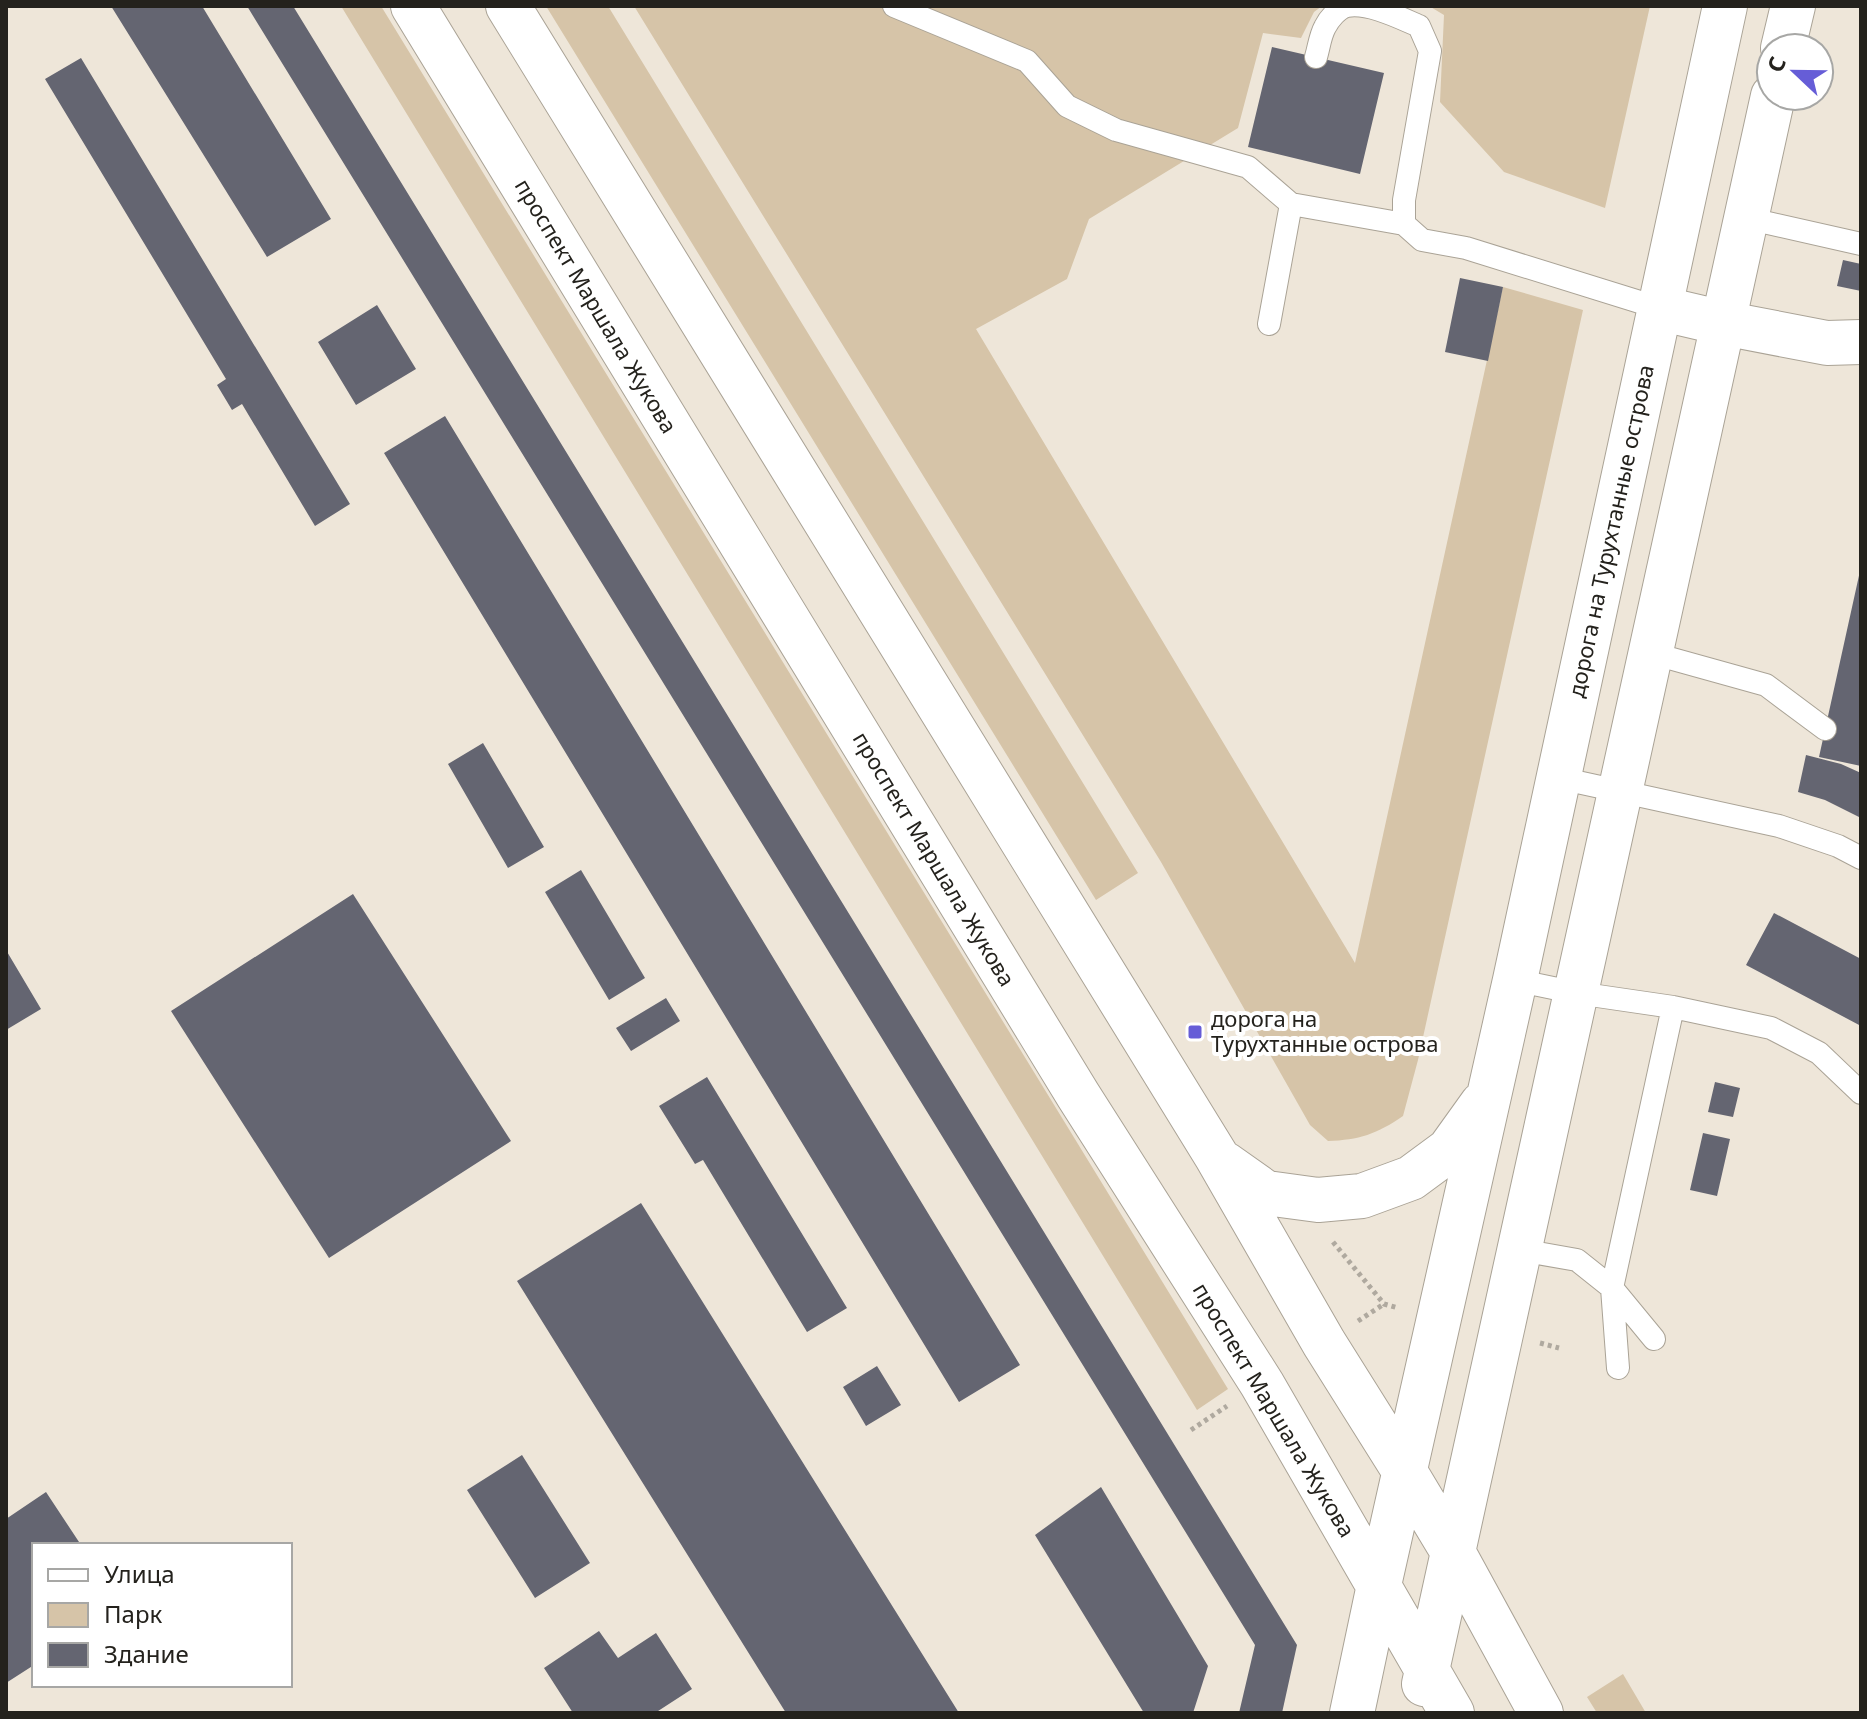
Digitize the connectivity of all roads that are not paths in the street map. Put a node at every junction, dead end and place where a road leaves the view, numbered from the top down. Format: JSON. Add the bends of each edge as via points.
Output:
{"nodes":[{"id":1,"x":413,"y":6,"type":"edge"},
{"id":2,"x":508,"y":6,"type":"edge"},
{"id":3,"x":894,"y":6,"type":"edge"},
{"id":4,"x":1725,"y":6,"type":"edge"},
{"id":5,"x":1793,"y":6,"type":"edge"},
{"id":6,"x":1787,"y":32,"type":"edge"},
{"id":7,"x":1316,"y":57,"type":"dead end"},
{"id":8,"x":1769,"y":112,"type":"edge"},
{"id":9,"x":1291,"y":204,"type":"junction"},
{"id":10,"x":1746,"y":218,"type":"junction"},
{"id":11,"x":1404,"y":224,"type":"junction"},
{"id":12,"x":1861,"y":244,"type":"edge"},
{"id":13,"x":1659,"y":308,"type":"junction"},
{"id":14,"x":1723,"y":323,"type":"junction"},
{"id":15,"x":1269,"y":324,"type":"dead end"},
{"id":16,"x":1861,"y":342,"type":"edge"},
{"id":17,"x":1651,"y":653,"type":"junction"},
{"id":18,"x":1825,"y":729,"type":"dead end"},
{"id":19,"x":1559,"y":778,"type":"junction"},
{"id":20,"x":1621,"y":791,"type":"junction"},
{"id":21,"x":1861,"y":858,"type":"edge"},
{"id":22,"x":1515,"y":980,"type":"junction"},
{"id":23,"x":1577,"y":993,"type":"junction"},
{"id":24,"x":1673,"y":1007,"type":"junction"},
{"id":25,"x":1861,"y":1093,"type":"edge"},
{"id":26,"x":1489,"y":1094,"type":"junction"},
{"id":27,"x":1217,"y":1157,"type":"junction"},
{"id":28,"x":1520,"y":1250,"type":"junction"},
{"id":29,"x":1612,"y":1288,"type":"junction"},
{"id":30,"x":1654,"y":1339,"type":"dead end"},
{"id":31,"x":1618,"y":1368,"type":"dead end"},
{"id":32,"x":1405,"y":1472,"type":"junction"},
{"id":33,"x":1453,"y":1552,"type":"junction"},
{"id":34,"x":1379,"y":1585,"type":"junction"},
{"id":35,"x":1427,"y":1669,"type":"junction"},
{"id":36,"x":1352,"y":1713,"type":"edge"},
{"id":37,"x":1418,"y":1713,"type":"edge"},
{"id":38,"x":1452,"y":1713,"type":"edge"},
{"id":39,"x":1541,"y":1713,"type":"edge"}],
"edges":[{"from":1,"to":34,"type":"main road","name":"проспект Маршала Жукова","via":[[1070,1081],[1262,1384]]},
{"from":2,"to":27,"type":"main road"},
{"from":3,"to":9,"type":"lane","via":[[1027,61],[1067,106],[1116,130],[1248,167]]},
{"from":4,"to":13,"type":"main road","name":"дорога на Турухтанные острова"},
{"from":5,"to":6,"type":"main road"},
{"from":7,"to":11,"type":"lane","via":[[1323,29],[1346,6],[1393,14],[1419,26],[1430,51]]},
{"from":8,"to":10,"type":"main road"},
{"from":9,"to":11,"type":"lane"},
{"from":9,"to":15,"type":"lane"},
{"from":10,"to":12,"type":"lane"},
{"from":10,"to":14,"type":"main road"},
{"from":11,"to":13,"type":"lane","via":[[1422,240],[1466,248]]},
{"from":13,"to":14,"type":"main road"},
{"from":13,"to":19,"type":"main road","name":"дорога на Турухтанные острова"},
{"from":14,"to":16,"type":"main road","via":[[1827,343]]},
{"from":14,"to":17,"type":"main road"},
{"from":17,"to":18,"type":"lane","via":[[1766,685]]},
{"from":17,"to":20,"type":"main road"},
{"from":19,"to":20,"type":"lane"},
{"from":19,"to":22,"type":"main road","name":"дорога на Турухтанные острова"},
{"from":20,"to":21,"type":"lane","via":[[1779,826]]},
{"from":20,"to":23,"type":"main road"},
{"from":22,"to":23,"type":"lane"},
{"from":22,"to":26,"type":"main road","name":"дорога на Турухтанные острова"},
{"from":23,"to":24,"type":"lane"},
{"from":23,"to":28,"type":"main road"},
{"from":24,"to":25,"type":"lane","via":[[1771,1028],[1819,1053]]},
{"from":24,"to":29,"type":"lane"},
{"from":26,"to":27,"type":"main road","via":[[1449,1150],[1411,1178],[1362,1196],[1318,1200],[1266,1193]]},
{"from":26,"to":32,"type":"main road","name":"дорога на Турухтанные острова"},
{"from":27,"to":32,"type":"main road"},
{"from":28,"to":29,"type":"lane","via":[[1577,1260]]},
{"from":28,"to":33,"type":"main road"},
{"from":29,"to":30,"type":"lane"},
{"from":29,"to":31,"type":"lane"},
{"from":32,"to":33,"type":"main road"},
{"from":32,"to":34,"type":"main road","name":"дорога на Турухтанные острова"},
{"from":33,"to":35,"type":"main road"},
{"from":33,"to":39,"type":"main road"},
{"from":34,"to":35,"type":"main road","name":"проспект Маршала Жукова"},
{"from":34,"to":36,"type":"main road","name":"дорога на Турухтанные острова"},
{"from":35,"to":37,"type":"main road"},
{"from":35,"to":38,"type":"main road","name":"проспект Маршала Жукова"}]}
